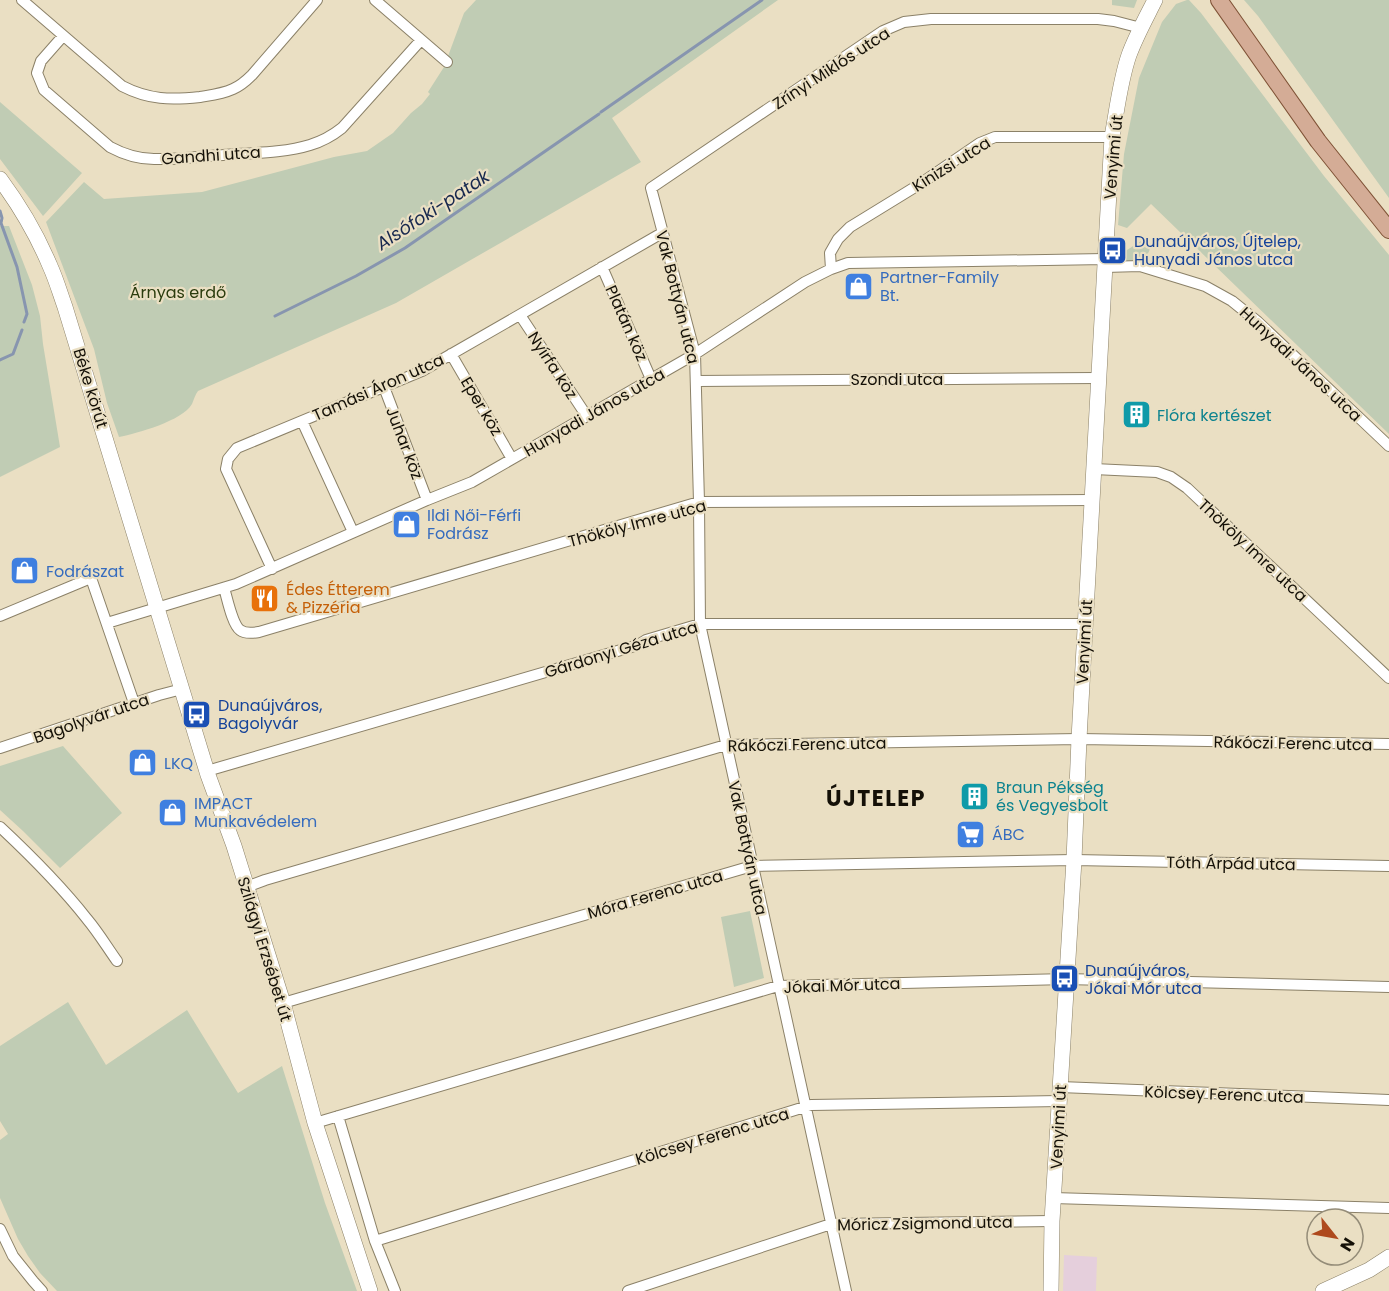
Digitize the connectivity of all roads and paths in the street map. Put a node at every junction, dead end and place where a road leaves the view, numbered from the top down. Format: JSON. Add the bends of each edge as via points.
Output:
{"nodes":[{"id":1,"x":22,"y":0,"type":"edge"},
{"id":2,"x":317,"y":0,"type":"edge"},
{"id":3,"x":375,"y":0,"type":"edge"},
{"id":4,"x":1155,"y":0,"type":"edge"},
{"id":5,"x":1219,"y":0,"type":"edge"},
{"id":6,"x":1141,"y":28,"type":"junction"},
{"id":7,"x":63,"y":36,"type":"junction"},
{"id":8,"x":421,"y":40,"type":"junction"},
{"id":9,"x":447,"y":62,"type":"dead end"},
{"id":10,"x":1112,"y":137,"type":"junction"},
{"id":11,"x":0,"y":179,"type":"edge"},
{"id":12,"x":651,"y":188,"type":"joint"},
{"id":13,"x":1389,"y":230,"type":"edge"},
{"id":14,"x":662,"y":233,"type":"junction"},
{"id":15,"x":1105,"y":263,"type":"junction"},
{"id":16,"x":602,"y":267,"type":"junction"},
{"id":17,"x":831,"y":269,"type":"junction"},
{"id":18,"x":520,"y":315,"type":"junction"},
{"id":19,"x":451,"y":354,"type":"junction"},
{"id":20,"x":695,"y":354,"type":"junction"},
{"id":21,"x":1098,"y":378,"type":"junction"},
{"id":22,"x":651,"y":379,"type":"junction"},
{"id":23,"x":697,"y":381,"type":"junction"},
{"id":24,"x":384,"y":387,"type":"junction"},
{"id":25,"x":586,"y":416,"type":"junction"},
{"id":26,"x":302,"y":421,"type":"junction"},
{"id":27,"x":1389,"y":446,"type":"edge"},
{"id":28,"x":512,"y":459,"type":"junction"},
{"id":29,"x":1094,"y":469,"type":"junction"},
{"id":30,"x":427,"y":500,"type":"junction"},
{"id":31,"x":1092,"y":500,"type":"junction"},
{"id":32,"x":699,"y":502,"type":"junction"},
{"id":33,"x":353,"y":532,"type":"junction"},
{"id":34,"x":272,"y":569,"type":"junction"},
{"id":35,"x":224,"y":588,"type":"junction"},
{"id":36,"x":156,"y":608,"type":"junction"},
{"id":37,"x":0,"y":616,"type":"edge"},
{"id":38,"x":107,"y":623,"type":"junction"},
{"id":39,"x":700,"y":624,"type":"junction"},
{"id":40,"x":1085,"y":624,"type":"junction"},
{"id":41,"x":1389,"y":678,"type":"edge"},
{"id":42,"x":182,"y":689,"type":"junction"},
{"id":43,"x":134,"y":703,"type":"junction"},
{"id":44,"x":1079,"y":739,"type":"junction"},
{"id":45,"x":1389,"y":744,"type":"edge"},
{"id":46,"x":726,"y":745,"type":"junction"},
{"id":47,"x":0,"y":748,"type":"edge"},
{"id":48,"x":207,"y":771,"type":"junction"},
{"id":49,"x":0,"y":827,"type":"edge"},
{"id":50,"x":1074,"y":860,"type":"junction"},
{"id":51,"x":752,"y":866,"type":"junction"},
{"id":52,"x":1389,"y":866,"type":"edge"},
{"id":53,"x":246,"y":887,"type":"junction"},
{"id":54,"x":117,"y":961,"type":"dead end"},
{"id":55,"x":1066,"y":979,"type":"junction"},
{"id":56,"x":778,"y":986,"type":"junction"},
{"id":57,"x":1389,"y":987,"type":"edge"},
{"id":58,"x":283,"y":1003,"type":"junction"},
{"id":59,"x":1059,"y":1094,"type":"junction"},
{"id":60,"x":1389,"y":1100,"type":"edge"},
{"id":61,"x":805,"y":1107,"type":"junction"},
{"id":62,"x":338,"y":1116,"type":"junction"},
{"id":63,"x":315,"y":1123,"type":"junction"},
{"id":64,"x":1053,"y":1198,"type":"junction"},
{"id":65,"x":1389,"y":1208,"type":"edge"},
{"id":66,"x":1052,"y":1221,"type":"junction"},
{"id":67,"x":831,"y":1224,"type":"junction"},
{"id":68,"x":0,"y":1229,"type":"edge"},
{"id":69,"x":375,"y":1241,"type":"junction"},
{"id":70,"x":1389,"y":1257,"type":"edge"},
{"id":71,"x":1349,"y":1285,"type":"edge"},
{"id":72,"x":42,"y":1291,"type":"edge"},
{"id":73,"x":370,"y":1291,"type":"edge"},
{"id":74,"x":395,"y":1291,"type":"edge"},
{"id":75,"x":628,"y":1291,"type":"edge"},
{"id":76,"x":846,"y":1291,"type":"edge"},
{"id":77,"x":1051,"y":1291,"type":"edge"},
{"id":78,"x":1323,"y":1291,"type":"edge"}],
"edges":[{"from":1,"to":7,"type":"street"},
{"from":2,"to":7,"type":"street","via":[[252,75],[235,88],[185,99],[135,93]]},
{"from":3,"to":8,"type":"street"},
{"from":4,"to":6,"type":"street","name":"Venyimi út"},
{"from":5,"to":13,"type":"main road","via":[[1318,141]]},
{"from":6,"to":10,"type":"street","name":"Venyimi út","via":[[1120,87]]},
{"from":6,"to":12,"type":"street","name":"Zrínyi Miklós utca","via":[[1098,19],[904,22],[883,31]]},
{"from":7,"to":8,"type":"street","name":"Gandhi utca","via":[[41,61],[37,73],[45,90],[110,147],[153,159],[275,151],[321,141],[342,128]]},
{"from":8,"to":9,"type":"street"},
{"from":10,"to":15,"type":"street","name":"Venyimi út"},
{"from":10,"to":17,"type":"street","name":"Kinizsi utca","via":[[995,137],[980,143],[850,227],[830,253]]},
{"from":11,"to":36,"type":"street","name":"Béke körút","via":[[31,226],[51,267]]},
{"from":12,"to":14,"type":"street","name":"Vak Bottyán utca"},
{"from":14,"to":16,"type":"street","name":"Tamási Áron utca"},
{"from":14,"to":20,"type":"street","name":"Vak Bottyán utca"},
{"from":15,"to":17,"type":"street","name":"Hunyadi János utca","via":[[848,263]]},
{"from":15,"to":21,"type":"street","name":"Venyimi út"},
{"from":15,"to":27,"type":"street","name":"Hunyadi János utca","via":[[1140,266],[1205,286],[1232,301]]},
{"from":16,"to":18,"type":"street","name":"Tamási Áron utca"},
{"from":16,"to":22,"type":"street","name":"Platán köz"},
{"from":17,"to":20,"type":"street","name":"Hunyadi János utca"},
{"from":18,"to":19,"type":"street","name":"Tamási Áron utca"},
{"from":18,"to":25,"type":"street","name":"Nyírfa köz"},
{"from":19,"to":24,"type":"street","name":"Tamási Áron utca"},
{"from":19,"to":28,"type":"street","name":"Eper köz"},
{"from":20,"to":22,"type":"street","name":"Hunyadi János utca"},
{"from":20,"to":23,"type":"street","name":"Vak Bottyán utca"},
{"from":21,"to":23,"type":"street","name":"Szondi utca"},
{"from":21,"to":29,"type":"street","name":"Venyimi út"},
{"from":22,"to":25,"type":"street","name":"Hunyadi János utca"},
{"from":23,"to":32,"type":"street","name":"Vak Bottyán utca"},
{"from":24,"to":26,"type":"street","name":"Tamási Áron utca"},
{"from":24,"to":30,"type":"street","name":"Juhar köz"},
{"from":25,"to":28,"type":"street","name":"Hunyadi János utca"},
{"from":26,"to":33,"type":"street"},
{"from":26,"to":34,"type":"street","name":"Tamási Áron utca","via":[[237,448],[226,464]]},
{"from":28,"to":30,"type":"street","name":"Hunyadi János utca"},
{"from":29,"to":31,"type":"street","name":"Venyimi út"},
{"from":29,"to":41,"type":"street","name":"Thököly Imre utca","via":[[1157,472],[1187,488]]},
{"from":30,"to":33,"type":"street","name":"Hunyadi János utca"},
{"from":31,"to":32,"type":"street","name":"Thököly Imre utca"},
{"from":31,"to":40,"type":"street","name":"Venyimi út"},
{"from":32,"to":35,"type":"street","name":"Thököly Imre utca","via":[[260,632],[249,633],[235,624]]},
{"from":32,"to":39,"type":"street","name":"Vak Bottyán utca"},
{"from":33,"to":34,"type":"street","name":"Hunyadi János utca"},
{"from":34,"to":35,"type":"street","name":"Hunyadi János utca"},
{"from":35,"to":36,"type":"street","name":"Hunyadi János utca"},
{"from":36,"to":38,"type":"street","name":"Hunyadi János utca"},
{"from":36,"to":42,"type":"street","name":"Szilágyi Erzsébet út"},
{"from":37,"to":38,"type":"street","via":[[91,578]]},
{"from":38,"to":43,"type":"street"},
{"from":39,"to":40,"type":"street","name":"Gárdonyi Géza utca"},
{"from":39,"to":46,"type":"street","name":"Vak Bottyán utca"},
{"from":39,"to":48,"type":"street","name":"Gárdonyi Géza utca"},
{"from":40,"to":44,"type":"street","name":"Venyimi út"},
{"from":42,"to":43,"type":"street","name":"Bagolyvár utca"},
{"from":42,"to":48,"type":"street","name":"Szilágyi Erzsébet út"},
{"from":43,"to":47,"type":"street","name":"Bagolyvár utca"},
{"from":44,"to":45,"type":"street","name":"Rákóczi Ferenc utca"},
{"from":44,"to":46,"type":"street","name":"Rákóczi Ferenc utca"},
{"from":44,"to":50,"type":"street","name":"Venyimi út"},
{"from":46,"to":51,"type":"street","name":"Vak Bottyán utca"},
{"from":46,"to":53,"type":"street","name":"Rákóczi Ferenc utca"},
{"from":48,"to":53,"type":"street","name":"Szilágyi Erzsébet út"},
{"from":49,"to":54,"type":"street","via":[[72,901]]},
{"from":50,"to":51,"type":"street","name":"Móra Ferenc utca"},
{"from":50,"to":52,"type":"street","name":"Tóth Árpád utca"},
{"from":50,"to":55,"type":"street","name":"Venyimi út"},
{"from":51,"to":56,"type":"street","name":"Vak Bottyán utca"},
{"from":51,"to":58,"type":"street","name":"Móra Ferenc utca"},
{"from":53,"to":58,"type":"street","name":"Szilágyi Erzsébet út"},
{"from":55,"to":56,"type":"street","name":"Jókai Mór utca"},
{"from":55,"to":57,"type":"street","name":"Jókai Mór utca"},
{"from":55,"to":59,"type":"street","name":"Venyimi út"},
{"from":56,"to":61,"type":"street","name":"Vak Bottyán utca"},
{"from":56,"to":62,"type":"street","name":"Jókai Mór utca"},
{"from":58,"to":63,"type":"street","name":"Szilágyi Erzsébet út"},
{"from":59,"to":60,"type":"street","name":"Kölcsey Ferenc utca"},
{"from":59,"to":61,"type":"street","name":"Kölcsey Ferenc utca"},
{"from":59,"to":64,"type":"street","name":"Venyimi út"},
{"from":61,"to":67,"type":"street","name":"Vak Bottyán utca"},
{"from":61,"to":69,"type":"street","name":"Kölcsey Ferenc utca"},
{"from":62,"to":63,"type":"street","name":"Jókai Mór utca"},
{"from":62,"to":69,"type":"street"},
{"from":63,"to":73,"type":"street","name":"Szilágyi Erzsébet út"},
{"from":64,"to":65,"type":"street"},
{"from":64,"to":66,"type":"street","name":"Venyimi út"},
{"from":66,"to":67,"type":"street","name":"Móricz Zsigmond utca"},
{"from":66,"to":77,"type":"street","name":"Venyimi út"},
{"from":67,"to":75,"type":"street","name":"Móricz Zsigmond utca"},
{"from":67,"to":76,"type":"street","name":"Vak Bottyán utca"},
{"from":68,"to":72,"type":"street","via":[[13,1256]]},
{"from":69,"to":74,"type":"street"},
{"from":70,"to":71,"type":"street"},
{"from":71,"to":78,"type":"street"}]}
